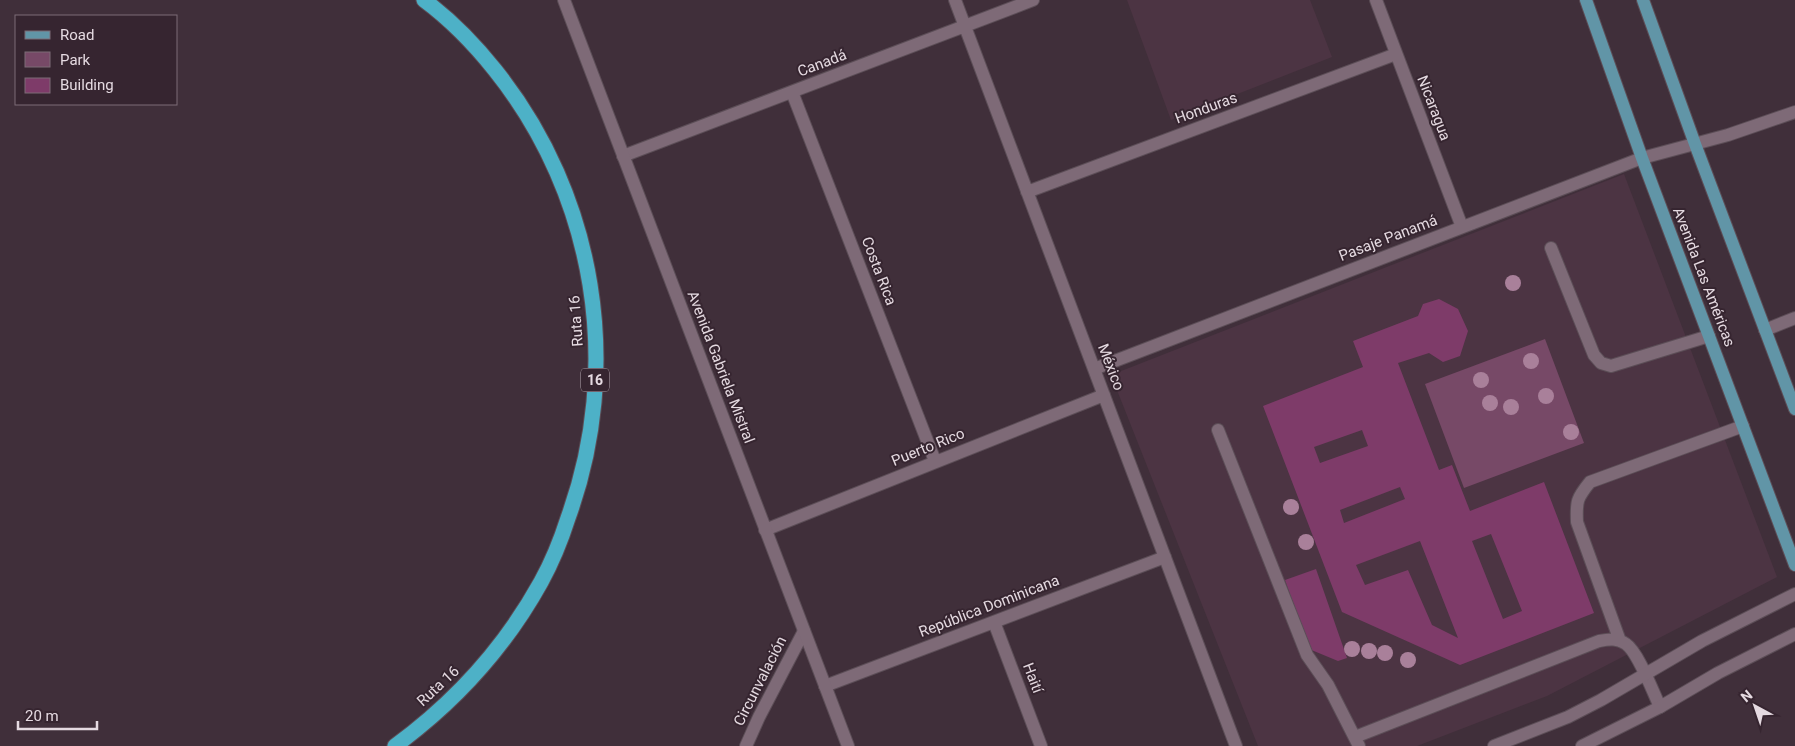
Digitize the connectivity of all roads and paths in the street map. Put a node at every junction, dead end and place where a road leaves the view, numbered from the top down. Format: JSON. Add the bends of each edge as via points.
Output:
{"nodes":[{"id":1,"x":424,"y":0,"type":"edge"},
{"id":2,"x":564,"y":0,"type":"edge"},
{"id":3,"x":955,"y":0,"type":"edge"},
{"id":4,"x":1032,"y":0,"type":"edge"},
{"id":5,"x":1376,"y":0,"type":"edge"},
{"id":6,"x":1586,"y":0,"type":"edge"},
{"id":7,"x":1643,"y":0,"type":"edge"},
{"id":8,"x":964,"y":26,"type":"junction"},
{"id":9,"x":1396,"y":54,"type":"junction"},
{"id":10,"x":792,"y":92,"type":"junction"},
{"id":11,"x":1795,"y":112,"type":"edge"},
{"id":12,"x":1695,"y":144,"type":"junction"},
{"id":13,"x":623,"y":156,"type":"junction"},
{"id":14,"x":1642,"y":158,"type":"junction"},
{"id":15,"x":1027,"y":192,"type":"junction"},
{"id":16,"x":1462,"y":227,"type":"junction"},
{"id":17,"x":1551,"y":248,"type":"dead end"},
{"id":18,"x":1795,"y":318,"type":"edge"},
{"id":19,"x":1765,"y":330,"type":"junction"},
{"id":20,"x":1709,"y":336,"type":"junction"},
{"id":21,"x":1094,"y":369,"type":"junction"},
{"id":22,"x":1104,"y":395,"type":"junction"},
{"id":23,"x":1795,"y":409,"type":"edge"},
{"id":24,"x":1743,"y":426,"type":"junction"},
{"id":25,"x":1218,"y":430,"type":"dead end"},
{"id":26,"x":936,"y":462,"type":"junction"},
{"id":27,"x":765,"y":530,"type":"junction"},
{"id":28,"x":1165,"y":557,"type":"junction"},
{"id":29,"x":1795,"y":565,"type":"edge"},
{"id":30,"x":1795,"y":594,"type":"edge"},
{"id":31,"x":994,"y":622,"type":"junction"},
{"id":32,"x":804,"y":630,"type":"junction"},
{"id":33,"x":1795,"y":634,"type":"edge"},
{"id":34,"x":1620,"y":641,"type":"junction"},
{"id":35,"x":1645,"y":675,"type":"junction"},
{"id":36,"x":825,"y":686,"type":"junction"},
{"id":37,"x":1660,"y":707,"type":"junction"},
{"id":38,"x":1357,"y":741,"type":"edge"},
{"id":39,"x":395,"y":746,"type":"edge"},
{"id":40,"x":746,"y":746,"type":"edge"},
{"id":41,"x":848,"y":746,"type":"edge"},
{"id":42,"x":1041,"y":746,"type":"edge"},
{"id":43,"x":1236,"y":746,"type":"edge"},
{"id":44,"x":1494,"y":746,"type":"edge"},
{"id":45,"x":1582,"y":746,"type":"edge"}],
"edges":[{"from":1,"to":39,"type":"highway","name":"Ruta 16","number":"16","via":[[483,55],[526,113],[552,161],[573,211],[583,246],[594,313],[596,371],[584,465],[575,499],[542,580],[499,647],[473,677],[445,706]]},
{"from":2,"to":13,"type":"street","name":"Avenida Gabriela Mistral"},
{"from":3,"to":8,"type":"street","name":"México"},
{"from":4,"to":8,"type":"street","name":"Canadá"},
{"from":5,"to":9,"type":"street","name":"Nicaragua"},
{"from":6,"to":14,"type":"main road","name":"Avenida Las Américas"},
{"from":7,"to":12,"type":"main road"},
{"from":8,"to":10,"type":"street","name":"Canadá"},
{"from":8,"to":15,"type":"street","name":"México"},
{"from":9,"to":15,"type":"street","name":"Honduras"},
{"from":9,"to":16,"type":"street","name":"Nicaragua"},
{"from":10,"to":13,"type":"street","name":"Canadá"},
{"from":10,"to":26,"type":"street","name":"Costa Rica"},
{"from":11,"to":12,"type":"street","name":"Pasaje Panamá"},
{"from":12,"to":14,"type":"street","name":"Pasaje Panamá"},
{"from":12,"to":19,"type":"main road"},
{"from":13,"to":27,"type":"street","name":"Avenida Gabriela Mistral"},
{"from":14,"to":16,"type":"street","name":"Pasaje Panamá"},
{"from":14,"to":20,"type":"main road","name":"Avenida Las Américas"},
{"from":15,"to":21,"type":"street","name":"México"},
{"from":16,"to":21,"type":"street","name":"Pasaje Panamá"},
{"from":17,"to":20,"type":"street","via":[[1594,355],[1601,363],[1611,366]]},
{"from":18,"to":19,"type":"street"},
{"from":19,"to":23,"type":"main road"},
{"from":20,"to":24,"type":"main road","name":"Avenida Las Américas"},
{"from":21,"to":22,"type":"street","name":"México"},
{"from":22,"to":26,"type":"street","name":"Puerto Rico"},
{"from":22,"to":28,"type":"street","name":"México"},
{"from":24,"to":29,"type":"main road","name":"Avenida Las Américas"},
{"from":24,"to":34,"type":"street","via":[[1590,482],[1581,494],[1576,504],[1577,522]]},
{"from":25,"to":38,"type":"street","via":[[1307,655],[1328,685]]},
{"from":26,"to":27,"type":"street","name":"Puerto Rico"},
{"from":27,"to":32,"type":"street","name":"Avenida Gabriela Mistral"},
{"from":28,"to":31,"type":"street","name":"República Dominicana"},
{"from":28,"to":43,"type":"street","name":"México"},
{"from":30,"to":35,"type":"street","via":[[1736,623]]},
{"from":31,"to":36,"type":"street","name":"República Dominicana"},
{"from":31,"to":42,"type":"street","name":"Haití"},
{"from":32,"to":36,"type":"street","name":"Avenida Gabriela Mistral"},
{"from":32,"to":40,"type":"street","name":"Circunvalación"},
{"from":33,"to":37,"type":"street"},
{"from":34,"to":35,"type":"street","via":[[1632,649]]},
{"from":34,"to":38,"type":"street","via":[[1599,641]]},
{"from":35,"to":37,"type":"street"},
{"from":35,"to":44,"type":"street","via":[[1568,717]]},
{"from":36,"to":41,"type":"street","name":"Avenida Gabriela Mistral"},
{"from":37,"to":45,"type":"street"}]}
